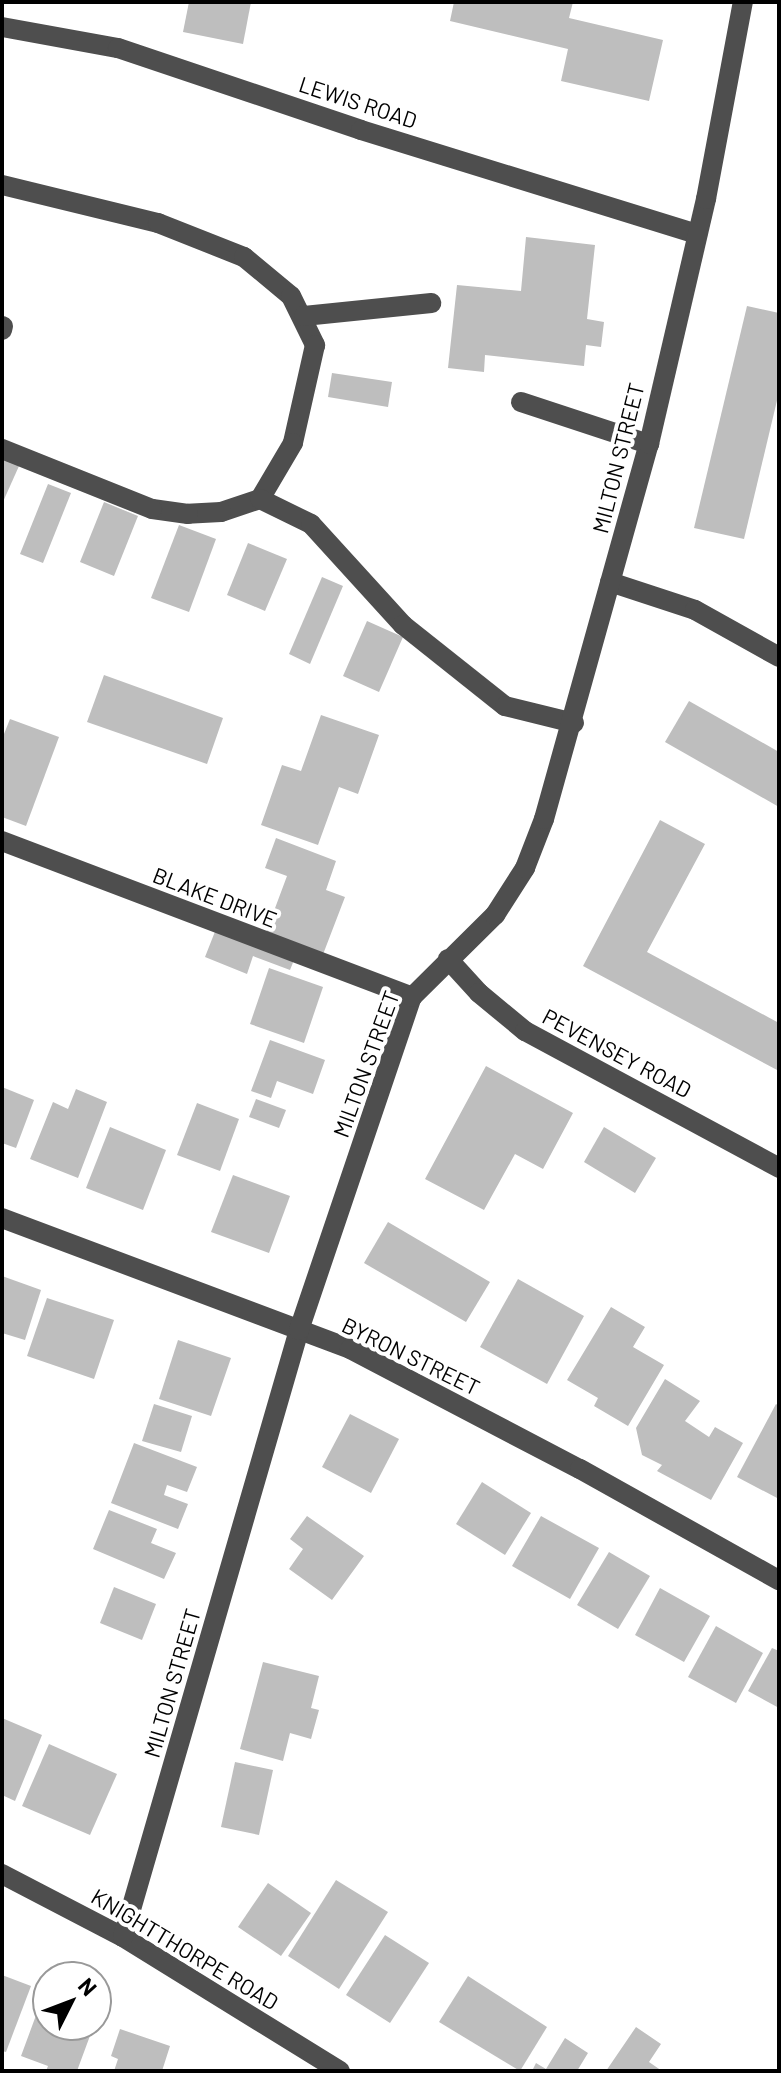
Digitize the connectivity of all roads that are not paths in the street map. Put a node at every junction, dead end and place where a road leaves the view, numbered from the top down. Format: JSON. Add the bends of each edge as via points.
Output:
{"nodes":[{"id":1,"x":743,"y":2,"type":"edge"},
{"id":2,"x":2,"y":27,"type":"edge"},
{"id":3,"x":2,"y":185,"type":"edge"},
{"id":4,"x":697,"y":234,"type":"junction"},
{"id":5,"x":431,"y":303,"type":"dead end"},
{"id":6,"x":304,"y":316,"type":"junction"},
{"id":7,"x":521,"y":402,"type":"dead end"},
{"id":8,"x":649,"y":444,"type":"junction"},
{"id":9,"x":2,"y":449,"type":"edge"},
{"id":10,"x":260,"y":499,"type":"junction"},
{"id":11,"x":610,"y":582,"type":"junction"},
{"id":12,"x":779,"y":657,"type":"edge"},
{"id":13,"x":574,"y":723,"type":"junction"},
{"id":14,"x":2,"y":841,"type":"edge"},
{"id":15,"x":448,"y":959,"type":"junction"},
{"id":16,"x":412,"y":997,"type":"junction"},
{"id":17,"x":779,"y":1168,"type":"edge"},
{"id":18,"x":2,"y":1218,"type":"edge"},
{"id":19,"x":299,"y":1330,"type":"junction"},
{"id":20,"x":779,"y":1580,"type":"edge"},
{"id":21,"x":2,"y":1874,"type":"edge"},
{"id":22,"x":123,"y":1937,"type":"junction"},
{"id":23,"x":340,"y":2071,"type":"edge"}],
"edges":[{"from":1,"to":4,"type":"street","name":"MILTON STREET"},
{"from":2,"to":4,"type":"street","name":"LEWIS ROAD","via":[[118,48]]},
{"from":3,"to":6,"type":"street","via":[[158,223],[244,257],[275,280]]},
{"from":4,"to":8,"type":"street","name":"MILTON STREET"},
{"from":5,"to":6,"type":"street"},
{"from":6,"to":10,"type":"street","via":[[315,345],[306,391],[293,443]]},
{"from":7,"to":8,"type":"street"},
{"from":8,"to":11,"type":"street","name":"MILTON STREET"},
{"from":9,"to":10,"type":"street","via":[[152,509],[210,513]]},
{"from":10,"to":13,"type":"street","via":[[311,524],[403,625],[505,706]]},
{"from":11,"to":12,"type":"street","via":[[695,610]]},
{"from":11,"to":13,"type":"street","name":"MILTON STREET"},
{"from":13,"to":15,"type":"street","name":"MILTON STREET","via":[[525,868],[495,915]]},
{"from":14,"to":16,"type":"street","name":"BLAKE DRIVE"},
{"from":15,"to":16,"type":"street","name":"MILTON STREET"},
{"from":15,"to":17,"type":"street","name":"PEVENSEY ROAD","via":[[525,1031]]},
{"from":16,"to":19,"type":"street","name":"MILTON STREET"},
{"from":18,"to":19,"type":"street","name":"BYRON STREET"},
{"from":19,"to":20,"type":"street","name":"BYRON STREET","via":[[350,1349],[445,1398]]},
{"from":19,"to":22,"type":"street","name":"MILTON STREET"},
{"from":21,"to":22,"type":"street","name":"KNIGHTTHORPE ROAD"},
{"from":22,"to":23,"type":"street","name":"KNIGHTTHORPE ROAD"}]}
